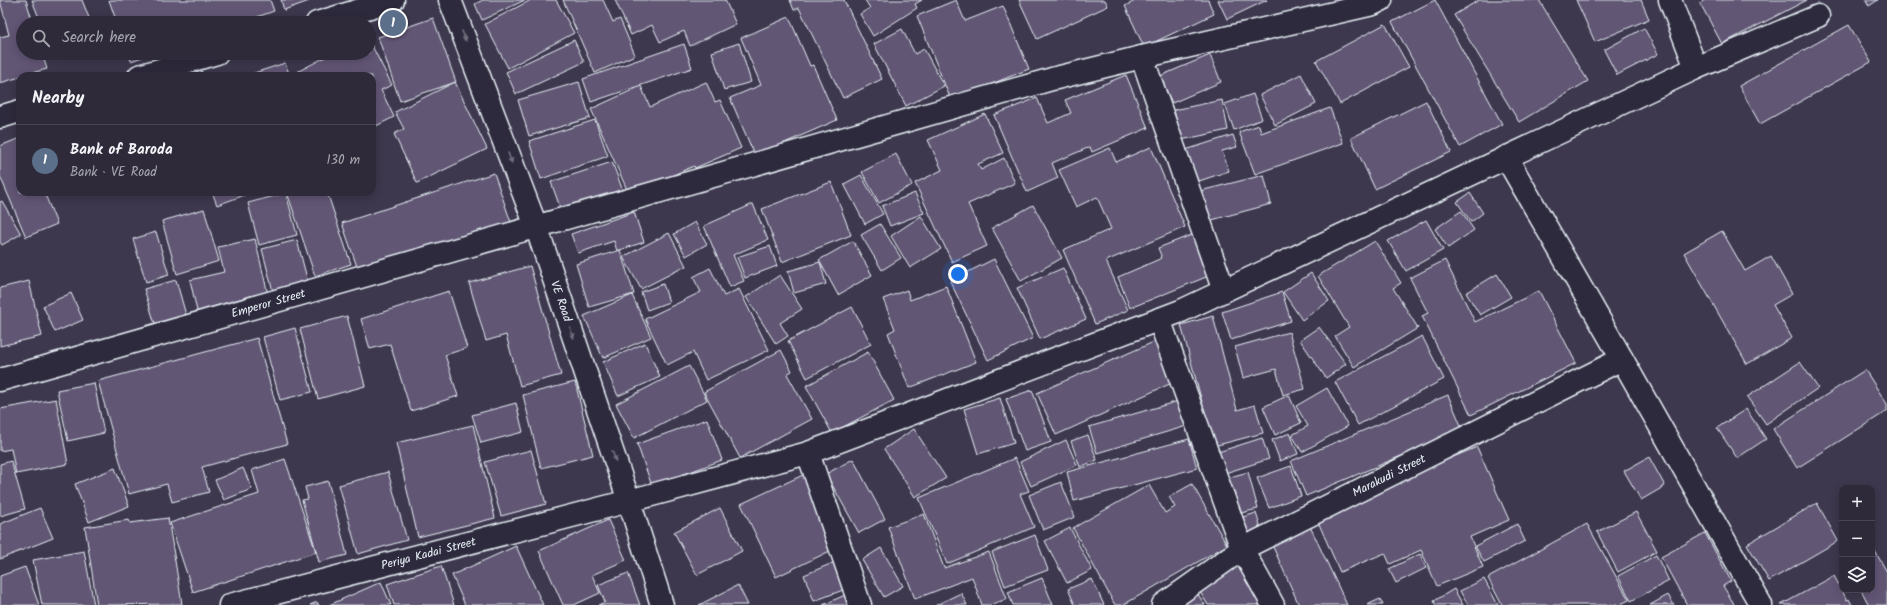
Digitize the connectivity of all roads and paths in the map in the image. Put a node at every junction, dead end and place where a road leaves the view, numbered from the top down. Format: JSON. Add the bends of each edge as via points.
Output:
{"nodes":[{"id":1,"x":393,"y":0,"type":"edge"},
{"id":2,"x":450,"y":0,"type":"edge"},
{"id":3,"x":1381,"y":0,"type":"edge"},
{"id":4,"x":1670,"y":0,"type":"edge"},
{"id":5,"x":340,"y":16,"type":"edge"},
{"id":6,"x":1818,"y":16,"type":"dead end"},
{"id":7,"x":1142,"y":57,"type":"junction"},
{"id":8,"x":194,"y":60,"type":"edge"},
{"id":9,"x":1696,"y":68,"type":"junction"},
{"id":10,"x":154,"y":72,"type":"edge"},
{"id":11,"x":16,"y":112,"type":"edge"},
{"id":12,"x":0,"y":117,"type":"edge"},
{"id":13,"x":1506,"y":156,"type":"junction"},
{"id":14,"x":536,"y":226,"type":"junction"},
{"id":15,"x":1224,"y":291,"type":"junction"},
{"id":16,"x":1159,"y":320,"type":"junction"},
{"id":17,"x":1622,"y":359,"type":"junction"},
{"id":18,"x":0,"y":380,"type":"edge"},
{"id":19,"x":808,"y":453,"type":"junction"},
{"id":20,"x":628,"y":502,"type":"junction"},
{"id":21,"x":1242,"y":549,"type":"junction"},
{"id":22,"x":230,"y":605,"type":"edge"},
{"id":23,"x":662,"y":605,"type":"edge"},
{"id":24,"x":860,"y":605,"type":"edge"},
{"id":25,"x":1163,"y":605,"type":"edge"},
{"id":26,"x":1273,"y":605,"type":"edge"},
{"id":27,"x":1761,"y":605,"type":"edge"}],
"edges":[{"from":1,"to":5,"type":"street"},
{"from":2,"to":14,"type":"street","name":"VE Road","one_way":true},
{"from":3,"to":7,"type":"street","name":"Emperor Street","via":[[1373,4]]},
{"from":4,"to":9,"type":"street"},
{"from":6,"to":9,"type":"street","name":"Periya Kadai Street"},
{"from":7,"to":14,"type":"street","name":"Emperor Street","via":[[1052,79]]},
{"from":7,"to":15,"type":"street"},
{"from":8,"to":10,"type":"street"},
{"from":9,"to":13,"type":"street","name":"Periya Kadai Street"},
{"from":11,"to":12,"type":"street"},
{"from":13,"to":15,"type":"street","name":"Periya Kadai Street"},
{"from":13,"to":17,"type":"street"},
{"from":14,"to":18,"type":"street","name":"Emperor Street"},
{"from":14,"to":20,"type":"street","name":"VE Road","one_way":true},
{"from":15,"to":16,"type":"street","name":"Periya Kadai Street"},
{"from":16,"to":19,"type":"street","name":"Periya Kadai Street"},
{"from":16,"to":21,"type":"street"},
{"from":17,"to":21,"type":"street","name":"Marakudi Street"},
{"from":17,"to":27,"type":"street"},
{"from":19,"to":20,"type":"street","name":"Periya Kadai Street"},
{"from":19,"to":24,"type":"street"},
{"from":20,"to":22,"type":"street","name":"Periya Kadai Street"},
{"from":20,"to":23,"type":"street","name":"VE Road"},
{"from":21,"to":25,"type":"street","name":"Marakudi Street"},
{"from":21,"to":26,"type":"street"}]}
